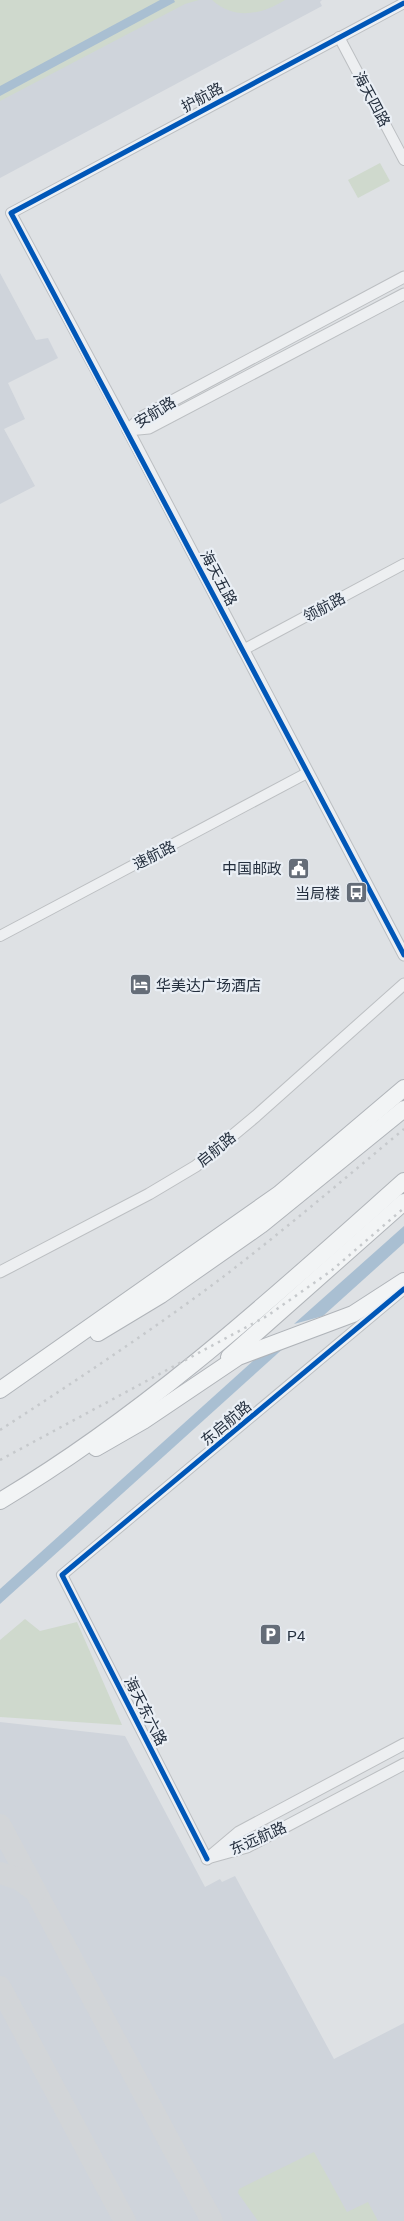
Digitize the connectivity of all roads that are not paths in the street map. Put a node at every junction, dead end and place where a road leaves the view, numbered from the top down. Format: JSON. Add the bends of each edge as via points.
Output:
{"nodes":[{"id":1,"x":404,"y":3,"type":"edge"},
{"id":2,"x":339,"y":37,"type":"junction"},
{"id":3,"x":404,"y":160,"type":"edge"},
{"id":4,"x":11,"y":213,"type":"joint"},
{"id":5,"x":404,"y":277,"type":"edge"},
{"id":6,"x":404,"y":294,"type":"edge"},
{"id":7,"x":128,"y":430,"type":"junction"},
{"id":8,"x":404,"y":564,"type":"edge"},
{"id":9,"x":244,"y":650,"type":"junction"},
{"id":10,"x":308,"y":773,"type":"junction"},
{"id":11,"x":0,"y":936,"type":"edge"},
{"id":12,"x":404,"y":955,"type":"edge"},
{"id":13,"x":404,"y":984,"type":"edge"},
{"id":14,"x":404,"y":1088,"type":"edge"},
{"id":15,"x":404,"y":1109,"type":"edge"},
{"id":16,"x":404,"y":1181,"type":"edge"},
{"id":17,"x":404,"y":1202,"type":"edge"},
{"id":18,"x":0,"y":1272,"type":"edge"},
{"id":19,"x":404,"y":1282,"type":"edge"},
{"id":20,"x":404,"y":1289,"type":"edge"},
{"id":21,"x":211,"y":1374,"type":"junction"},
{"id":22,"x":0,"y":1391,"type":"edge"},
{"id":23,"x":49,"y":1470,"type":"junction"},
{"id":24,"x":0,"y":1501,"type":"edge"},
{"id":25,"x":62,"y":1575,"type":"joint"},
{"id":26,"x":404,"y":1744,"type":"edge"},
{"id":27,"x":404,"y":1764,"type":"edge"},
{"id":28,"x":207,"y":1859,"type":"junction"}],
"edges":[{"from":1,"to":2,"type":"street","name":"护航路"},
{"from":2,"to":3,"type":"street","name":"海天四路"},
{"from":2,"to":4,"type":"street","name":"护航路"},
{"from":4,"to":7,"type":"street","name":"海天五路"},
{"from":5,"to":7,"type":"street","name":"安航路","via":[[142,416]]},
{"from":6,"to":7,"type":"street","name":"安航路","via":[[149,428]]},
{"from":7,"to":9,"type":"street","name":"海天五路"},
{"from":8,"to":9,"type":"street","name":"领航路"},
{"from":9,"to":10,"type":"street","name":"海天五路"},
{"from":10,"to":11,"type":"street","name":"速航路"},
{"from":10,"to":12,"type":"street","name":"海天五路"},
{"from":13,"to":18,"type":"street","name":"启航路","via":[[196,1166]]},
{"from":14,"to":22,"type":"highway","via":[[279,1194]]},
{"from":15,"to":22,"type":"highway","via":[[261,1225],[161,1295]]},
{"from":16,"to":23,"type":"highway","via":[[247,1320],[140,1405]]},
{"from":17,"to":21,"type":"highway"},
{"from":19,"to":21,"type":"highway","via":[[353,1314],[264,1346]]},
{"from":20,"to":25,"type":"street","name":"东启航路"},
{"from":21,"to":23,"type":"highway","via":[[143,1421]]},
{"from":23,"to":24,"type":"highway"},
{"from":25,"to":28,"type":"street","name":"海天东六路"},
{"from":26,"to":28,"type":"street","name":"东远航路","via":[[238,1832]]},
{"from":27,"to":28,"type":"street","name":"东远航路","via":[[247,1847]]}]}
